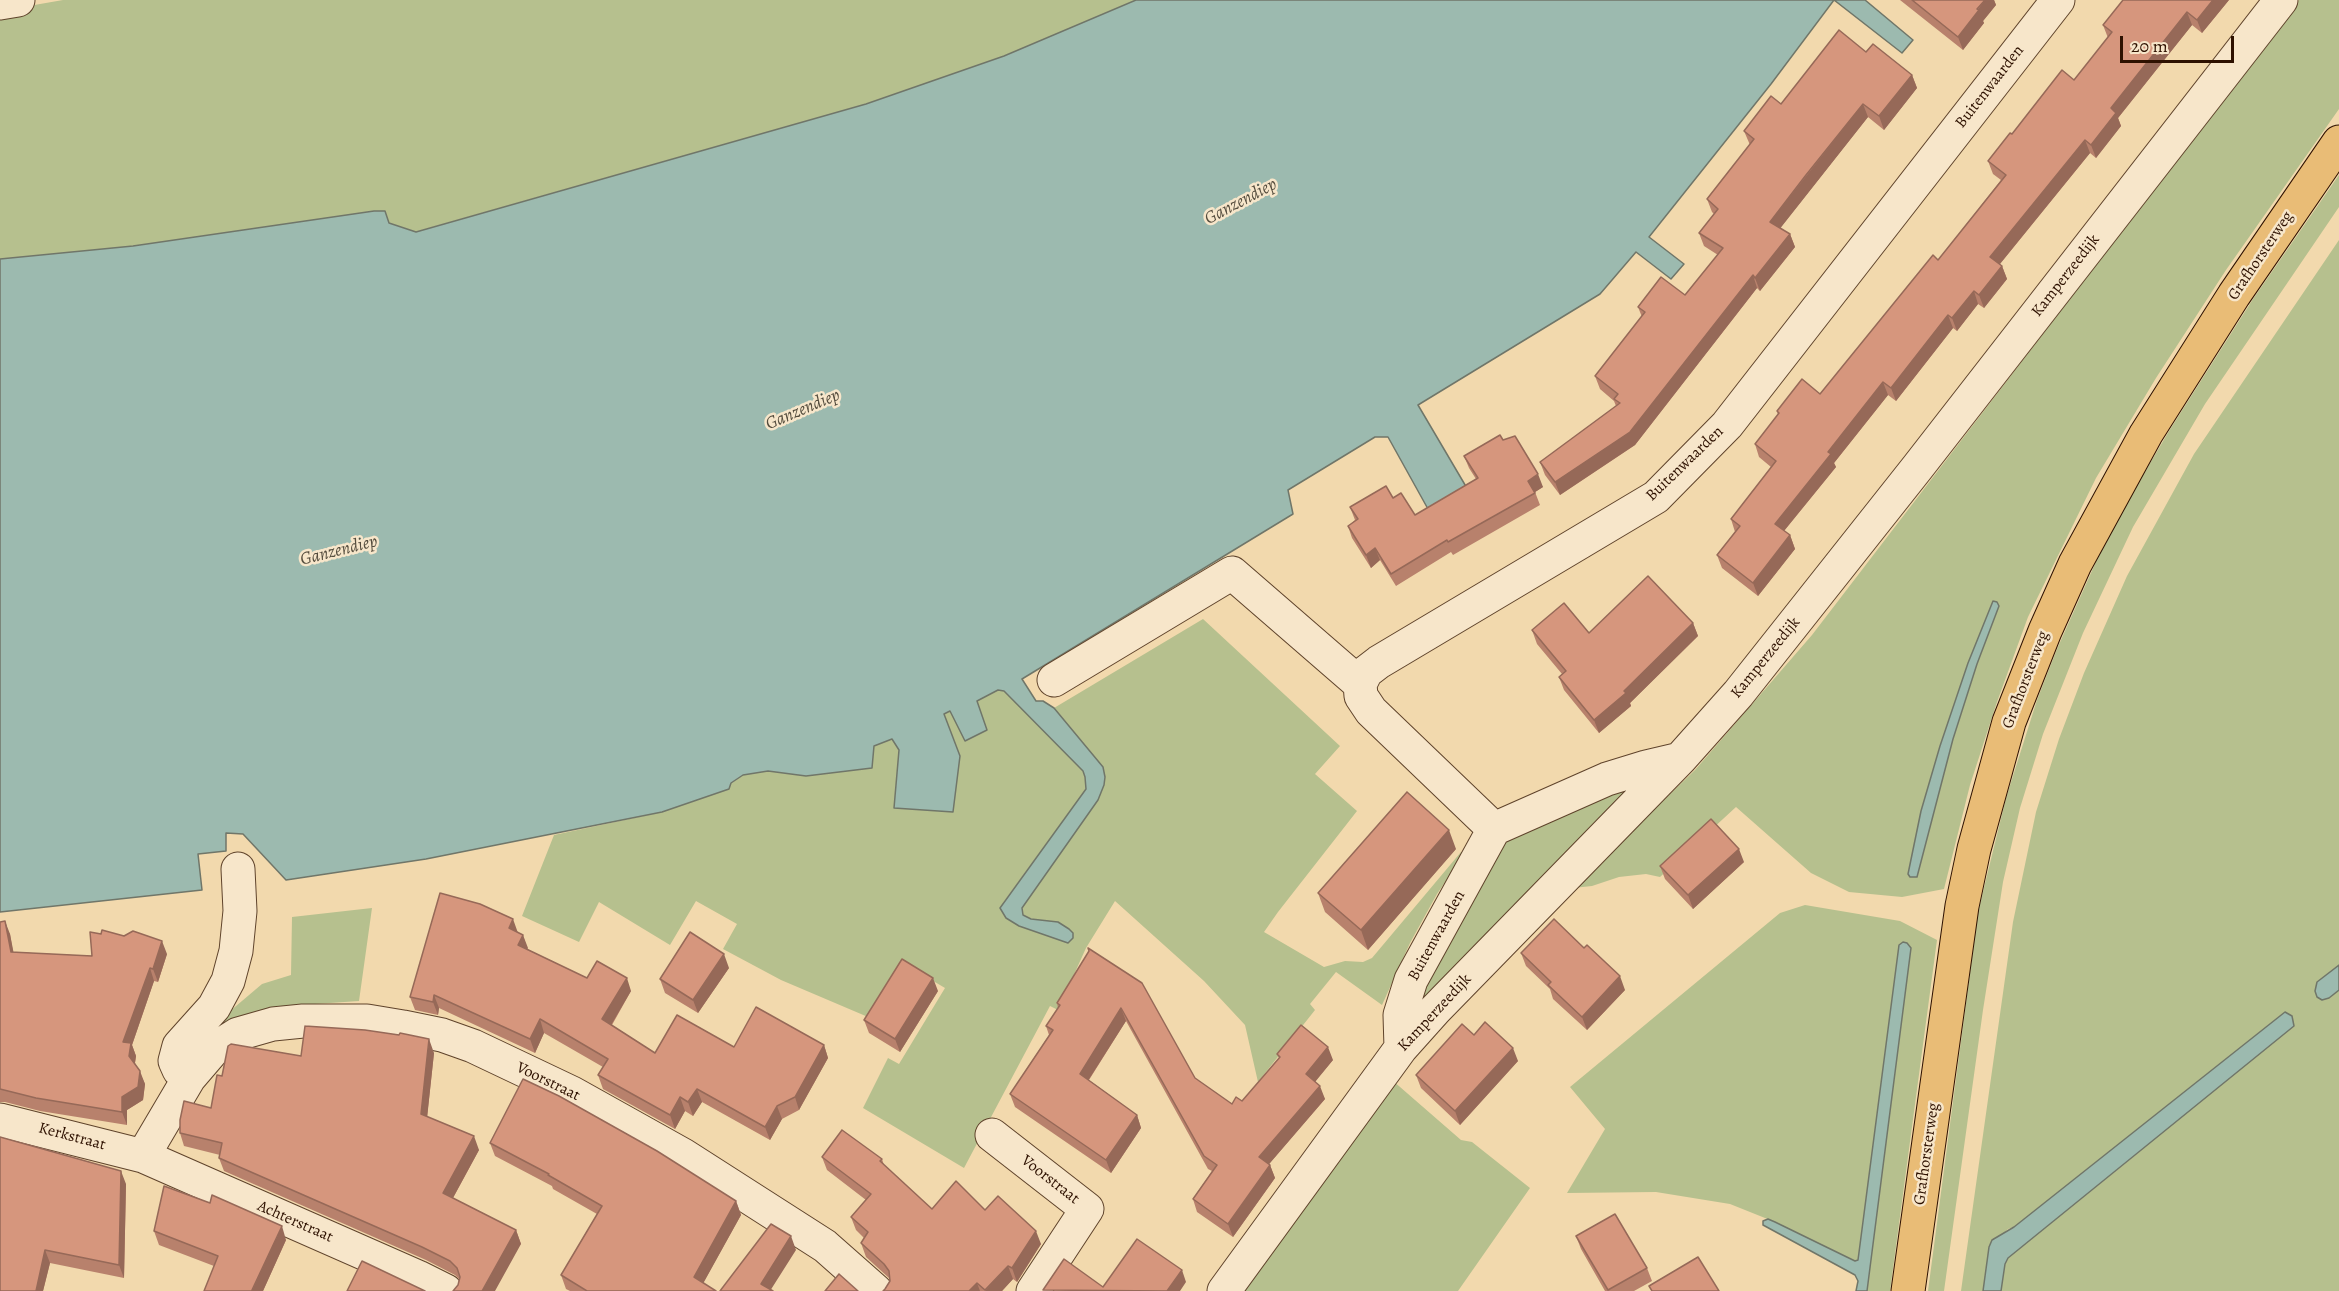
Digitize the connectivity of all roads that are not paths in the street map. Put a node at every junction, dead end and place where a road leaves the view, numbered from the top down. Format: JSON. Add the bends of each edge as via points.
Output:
{"nodes":[{"id":1,"x":18,"y":0,"type":"edge"},
{"id":2,"x":2058,"y":0,"type":"edge"},
{"id":3,"x":2281,"y":0,"type":"edge"},
{"id":4,"x":0,"y":3,"type":"edge"},
{"id":5,"x":2339,"y":142,"type":"edge"},
{"id":6,"x":1054,"y":680,"type":"dead end"},
{"id":7,"x":1360,"y":684,"type":"junction"},
{"id":8,"x":1680,"y":759,"type":"junction"},
{"id":9,"x":1494,"y":829,"type":"junction"},
{"id":10,"x":238,"y":870,"type":"dead end"},
{"id":11,"x":1401,"y":1048,"type":"junction"},
{"id":12,"x":189,"y":1078,"type":"junction"},
{"id":13,"x":0,"y":1120,"type":"edge"},
{"id":14,"x":992,"y":1135,"type":"dead end"},
{"id":15,"x":143,"y":1156,"type":"junction"},
{"id":16,"x":446,"y":1291,"type":"edge"},
{"id":17,"x":876,"y":1291,"type":"edge"},
{"id":18,"x":1033,"y":1291,"type":"edge"},
{"id":19,"x":1224,"y":1291,"type":"edge"},
{"id":20,"x":1908,"y":1291,"type":"edge"}],
"edges":[{"from":1,"to":4,"type":"street"},
{"from":2,"to":7,"type":"street","name":"Buitenwaarden","via":[[1727,425],[1656,497],[1378,662]]},
{"from":3,"to":8,"type":"street","name":"Kamperzeedijk","via":[[1798,619]]},
{"from":5,"to":20,"type":"main road","name":"Grafhorsterweg","via":[[2234,295],[2146,434],[2075,564],[2009,723],[1962,906]]},
{"from":6,"to":7,"type":"street","via":[[1232,573]]},
{"from":7,"to":9,"type":"street","via":[[1361,696],[1371,711]]},
{"from":8,"to":9,"type":"street","via":[[1607,779]]},
{"from":8,"to":11,"type":"street","name":"Kamperzeedijk"},
{"from":9,"to":11,"type":"street","name":"Buitenwaarden","via":[[1411,980],[1400,1015]]},
{"from":10,"to":12,"type":"street","via":[[240,911],[228,981],[214,1007],[179,1046],[175,1060]]},
{"from":11,"to":19,"type":"street","name":"Kamperzeedijk"},
{"from":12,"to":15,"type":"street","name":"Voorstraat"},
{"from":12,"to":17,"type":"street","name":"Voorstraat","via":[[226,1041],[273,1024],[367,1021],[442,1035],[572,1093],[682,1155],[825,1246]]},
{"from":13,"to":15,"type":"street","name":"Kerkstraat"},
{"from":14,"to":18,"type":"street","name":"Voorstraat","via":[[1087,1209]]},
{"from":15,"to":16,"type":"street","name":"Achterstraat"}]}
